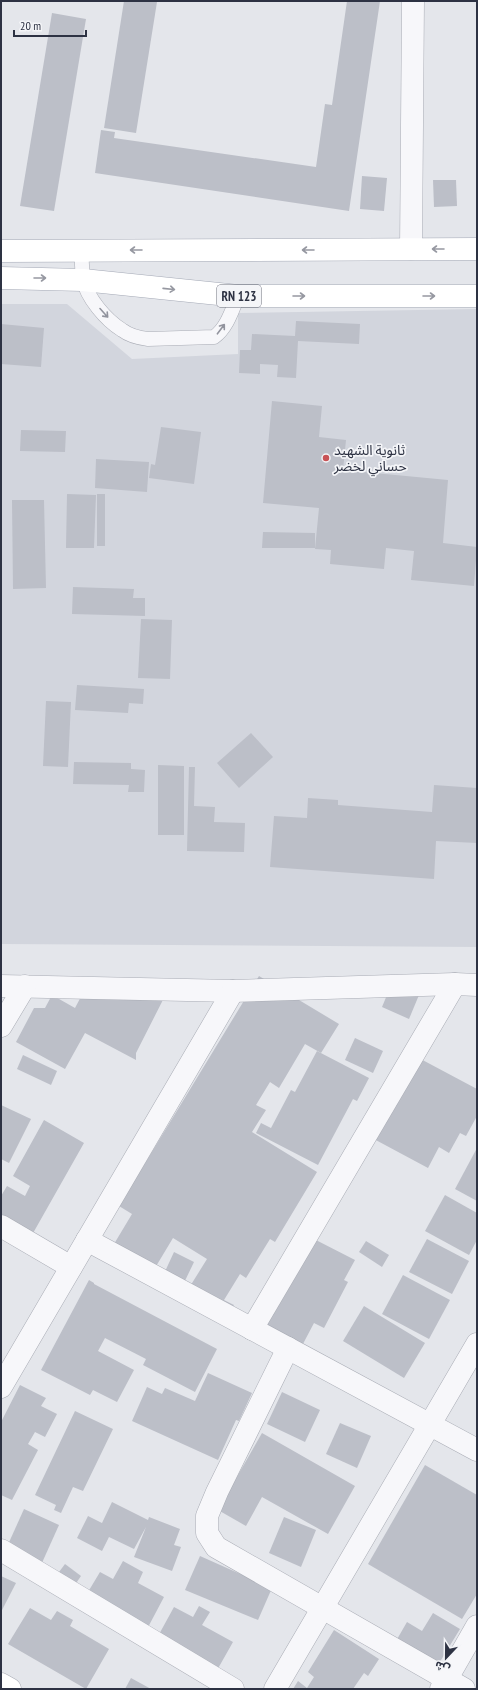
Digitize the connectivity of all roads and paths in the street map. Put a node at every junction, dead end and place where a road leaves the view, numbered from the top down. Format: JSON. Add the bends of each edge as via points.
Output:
{"nodes":[{"id":1,"x":413,"y":1,"type":"edge"},
{"id":2,"x":411,"y":249,"type":"junction"},
{"id":3,"x":477,"y":249,"type":"edge"},
{"id":4,"x":1,"y":251,"type":"edge"},
{"id":5,"x":81,"y":251,"type":"junction"},
{"id":6,"x":1,"y":278,"type":"edge"},
{"id":7,"x":83,"y":280,"type":"junction"},
{"id":8,"x":238,"y":296,"type":"junction"},
{"id":9,"x":477,"y":296,"type":"edge"},
{"id":10,"x":455,"y":984,"type":"junction"},
{"id":11,"x":477,"y":985,"type":"edge"},
{"id":12,"x":1,"y":986,"type":"edge"},
{"id":13,"x":25,"y":986,"type":"junction"},
{"id":14,"x":233,"y":991,"type":"junction"},
{"id":15,"x":1,"y":1026,"type":"edge"},
{"id":16,"x":1,"y":1226,"type":"edge"},
{"id":17,"x":87,"y":1240,"type":"junction"},
{"id":18,"x":71,"y":1267,"type":"junction"},
{"id":19,"x":252,"y":1329,"type":"junction"},
{"id":20,"x":477,"y":1344,"type":"edge"},
{"id":21,"x":288,"y":1348,"type":"junction"},
{"id":22,"x":1,"y":1387,"type":"edge"},
{"id":23,"x":430,"y":1424,"type":"junction"},
{"id":24,"x":477,"y":1450,"type":"edge"},
{"id":25,"x":1,"y":1550,"type":"edge"},
{"id":26,"x":322,"y":1609,"type":"junction"},
{"id":27,"x":477,"y":1626,"type":"edge"},
{"id":28,"x":1,"y":1684,"type":"edge"},
{"id":29,"x":450,"y":1686,"type":"edge"},
{"id":30,"x":10,"y":1689,"type":"edge"},
{"id":31,"x":233,"y":1689,"type":"edge"},
{"id":32,"x":275,"y":1689,"type":"edge"}],
"edges":[{"from":1,"to":2,"type":"street"},
{"from":3,"to":2,"type":"main road","one_way":true},
{"from":2,"to":5,"type":"main road","one_way":true},
{"from":4,"to":5,"type":"main road"},
{"from":5,"to":7,"type":"lane"},
{"from":6,"to":7,"type":"main road","number":"RN 123","one_way":true},
{"from":7,"to":8,"type":"main road","number":"RN 123","one_way":true},
{"from":7,"to":8,"type":"lane","one_way":true,"via":[[95,302],[108,318],[126,332],[148,339],[214,336],[224,328]]},
{"from":8,"to":9,"type":"main road","number":"RN 123","one_way":true},
{"from":10,"to":11,"type":"street"},
{"from":10,"to":14,"type":"street"},
{"from":10,"to":19,"type":"street"},
{"from":12,"to":13,"type":"street"},
{"from":13,"to":14,"type":"street"},
{"from":13,"to":15,"type":"street"},
{"from":14,"to":17,"type":"street"},
{"from":16,"to":18,"type":"street"},
{"from":17,"to":18,"type":"street"},
{"from":17,"to":19,"type":"street"},
{"from":18,"to":22,"type":"street"},
{"from":19,"to":21,"type":"street"},
{"from":20,"to":23,"type":"street"},
{"from":21,"to":23,"type":"street"},
{"from":21,"to":26,"type":"street","via":[[217,1492],[207,1516],[207,1532],[216,1547]]},
{"from":23,"to":24,"type":"street"},
{"from":23,"to":26,"type":"street"},
{"from":25,"to":31,"type":"street"},
{"from":26,"to":29,"type":"street"},
{"from":26,"to":32,"type":"street"},
{"from":27,"to":29,"type":"street"},
{"from":28,"to":30,"type":"main road"}]}
